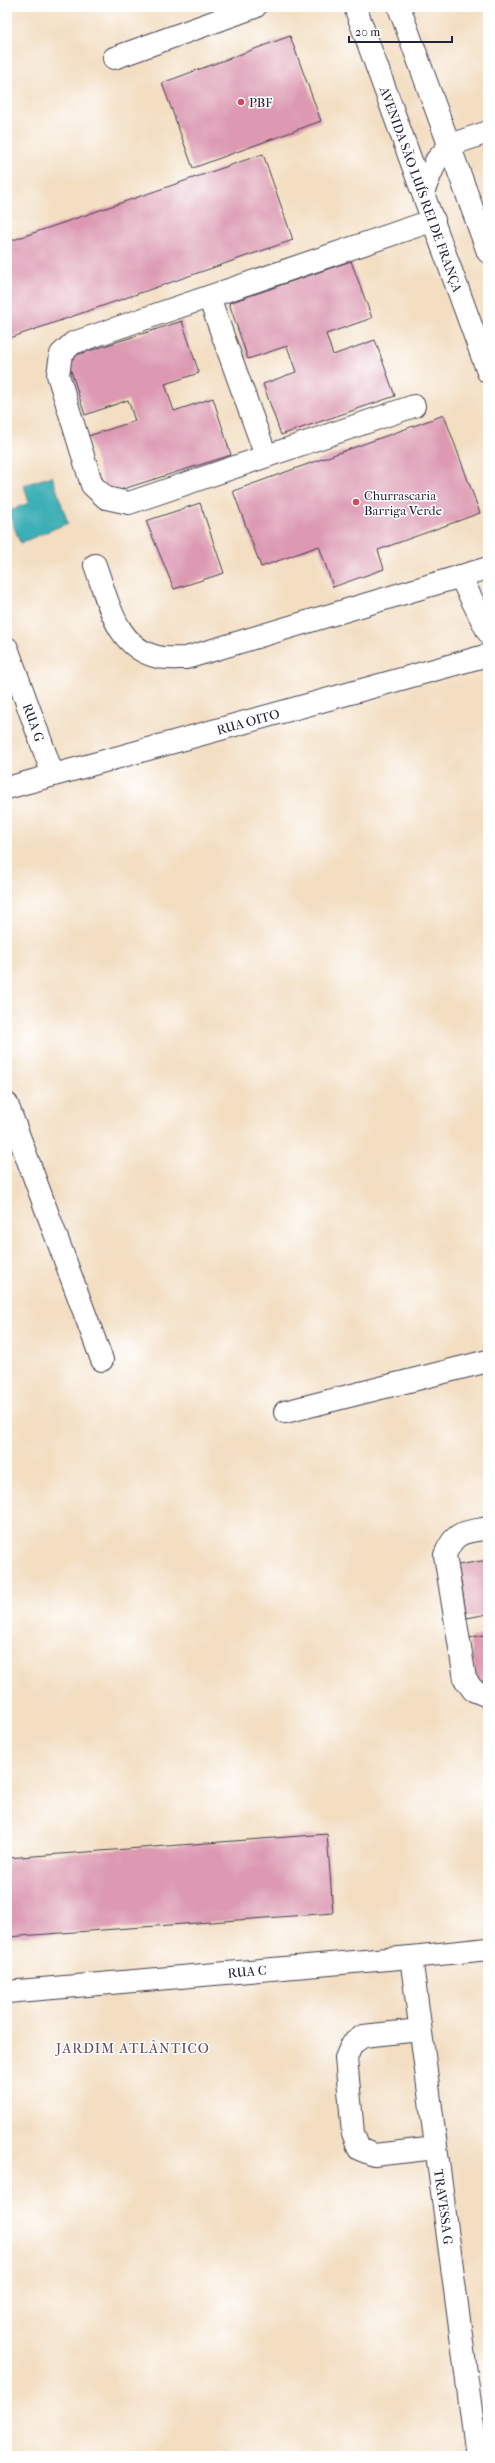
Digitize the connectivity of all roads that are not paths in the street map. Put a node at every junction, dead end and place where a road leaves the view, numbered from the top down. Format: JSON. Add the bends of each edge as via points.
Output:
{"nodes":[{"id":1,"x":256,"y":7,"type":"edge"},
{"id":2,"x":355,"y":7,"type":"edge"},
{"id":3,"x":399,"y":7,"type":"edge"},
{"id":4,"x":114,"y":58,"type":"dead end"},
{"id":5,"x":488,"y":132,"type":"edge"},
{"id":6,"x":450,"y":145,"type":"junction"},
{"id":7,"x":423,"y":192,"type":"junction"},
{"id":8,"x":434,"y":220,"type":"junction"},
{"id":9,"x":488,"y":252,"type":"edge"},
{"id":10,"x":209,"y":297,"type":"junction"},
{"id":11,"x":488,"y":372,"type":"edge"},
{"id":12,"x":414,"y":406,"type":"dead end"},
{"id":13,"x":266,"y":456,"type":"junction"},
{"id":14,"x":95,"y":565,"type":"dead end"},
{"id":15,"x":488,"y":568,"type":"edge"},
{"id":16,"x":460,"y":576,"type":"junction"},
{"id":17,"x":488,"y":632,"type":"edge"},
{"id":18,"x":7,"y":648,"type":"edge"},
{"id":19,"x":488,"y":655,"type":"edge"},
{"id":20,"x":53,"y":775,"type":"junction"},
{"id":21,"x":7,"y":788,"type":"edge"},
{"id":22,"x":7,"y":1104,"type":"edge"},
{"id":23,"x":102,"y":1360,"type":"dead end"},
{"id":24,"x":488,"y":1361,"type":"edge"},
{"id":25,"x":285,"y":1412,"type":"dead end"},
{"id":26,"x":488,"y":1528,"type":"edge"},
{"id":27,"x":488,"y":1696,"type":"edge"},
{"id":28,"x":488,"y":1949,"type":"edge"},
{"id":29,"x":411,"y":1958,"type":"junction"},
{"id":30,"x":7,"y":1992,"type":"edge"},
{"id":31,"x":420,"y":2030,"type":"junction"},
{"id":32,"x":436,"y":2148,"type":"junction"},
{"id":33,"x":477,"y":2456,"type":"edge"}],
"edges":[{"from":1,"to":4,"type":"street"},
{"from":2,"to":7,"type":"street","name":"AVENIDA SÃO LUÍS REI DE FRANÇA"},
{"from":3,"to":6,"type":"street"},
{"from":5,"to":6,"type":"street"},
{"from":6,"to":7,"type":"street","via":[[436,161]]},
{"from":6,"to":9,"type":"street"},
{"from":7,"to":8,"type":"street","name":"AVENIDA SÃO LUÍS REI DE FRANÇA"},
{"from":8,"to":10,"type":"street"},
{"from":8,"to":11,"type":"street","name":"AVENIDA SÃO LUÍS REI DE FRANÇA"},
{"from":10,"to":13,"type":"street"},
{"from":10,"to":13,"type":"street","via":[[73,343],[61,354],[58,375],[92,485],[106,498],[129,503]]},
{"from":12,"to":13,"type":"street"},
{"from":14,"to":16,"type":"street","via":[[117,626],[133,646],[158,657],[186,658]]},
{"from":15,"to":16,"type":"street"},
{"from":16,"to":17,"type":"street"},
{"from":18,"to":20,"type":"street","name":"RUA G"},
{"from":19,"to":20,"type":"street","name":"RUA OITO"},
{"from":20,"to":21,"type":"street","name":"RUA OITO"},
{"from":22,"to":23,"type":"street"},
{"from":24,"to":25,"type":"street"},
{"from":26,"to":27,"type":"street","via":[[465,1532],[451,1540],[445,1555],[465,1679],[473,1690]]},
{"from":28,"to":29,"type":"street","name":"RUA C"},
{"from":29,"to":30,"type":"street","name":"RUA C"},
{"from":29,"to":31,"type":"street","name":"TRAVESSA G"},
{"from":31,"to":32,"type":"street","name":"TRAVESSA G"},
{"from":31,"to":32,"type":"street","via":[[363,2036],[352,2044],[346,2058],[353,2133],[359,2149],[374,2155]]},
{"from":32,"to":33,"type":"street","name":"TRAVESSA G"}]}
